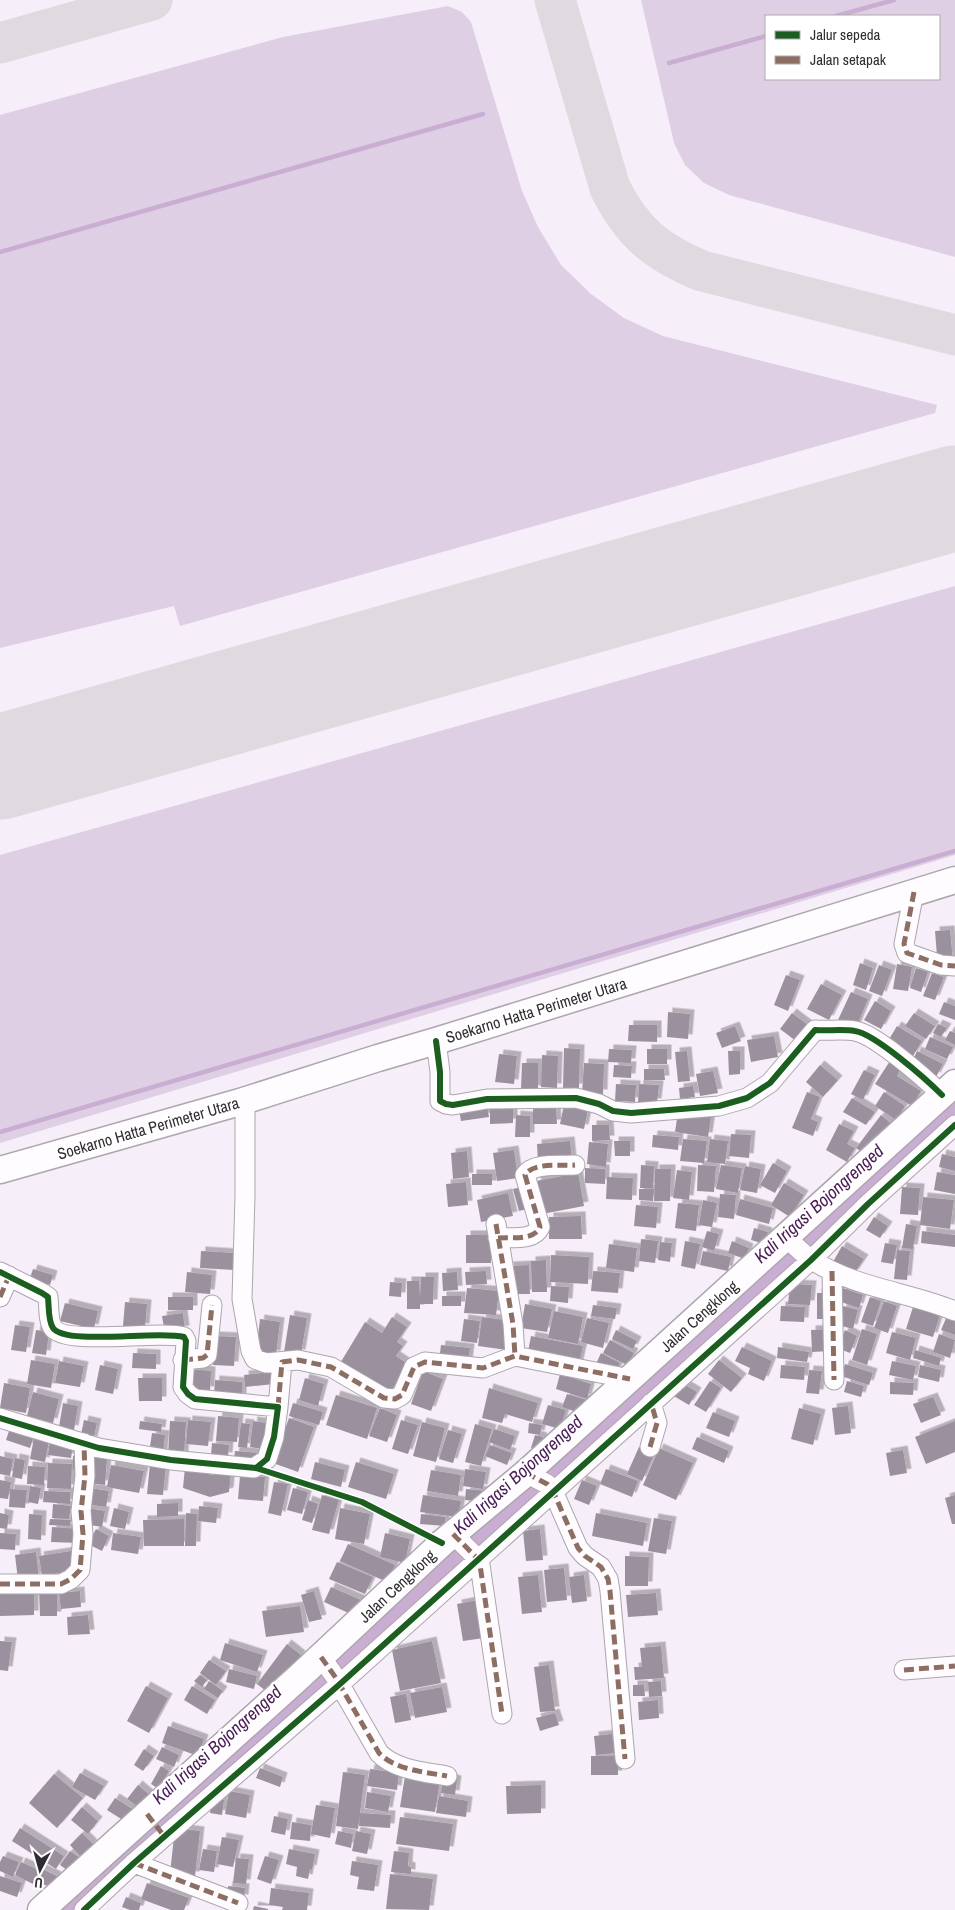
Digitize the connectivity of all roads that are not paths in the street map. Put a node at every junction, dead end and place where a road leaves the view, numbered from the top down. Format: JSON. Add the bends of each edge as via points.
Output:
{"nodes":[{"id":1,"x":955,"y":880,"type":"edge"},
{"id":2,"x":914,"y":892,"type":"junction"},
{"id":3,"x":955,"y":966,"type":"edge"},
{"id":4,"x":436,"y":1041,"type":"junction"},
{"id":5,"x":949,"y":1089,"type":"edge"},
{"id":6,"x":245,"y":1101,"type":"junction"},
{"id":7,"x":955,"y":1125,"type":"edge"},
{"id":8,"x":575,"y":1165,"type":"dead end"},
{"id":9,"x":0,"y":1170,"type":"edge"},
{"id":10,"x":788,"y":1239,"type":"junction"},
{"id":11,"x":809,"y":1257,"type":"junction"},
{"id":12,"x":832,"y":1271,"type":"junction"},
{"id":13,"x":4,"y":1274,"type":"edge"},
{"id":14,"x":0,"y":1297,"type":"edge"},
{"id":15,"x":212,"y":1305,"type":"dead end"},
{"id":16,"x":955,"y":1311,"type":"edge"},
{"id":17,"x":515,"y":1356,"type":"junction"},
{"id":18,"x":184,"y":1360,"type":"junction"},
{"id":19,"x":282,"y":1362,"type":"junction"},
{"id":20,"x":630,"y":1379,"type":"junction"},
{"id":21,"x":834,"y":1380,"type":"dead end"},
{"id":22,"x":651,"y":1403,"type":"junction"},
{"id":23,"x":278,"y":1407,"type":"junction"},
{"id":24,"x":0,"y":1418,"type":"edge"},
{"id":25,"x":84,"y":1443,"type":"junction"},
{"id":26,"x":650,"y":1447,"type":"dead end"},
{"id":27,"x":539,"y":1481,"type":"junction"},
{"id":28,"x":456,"y":1536,"type":"junction"},
{"id":29,"x":476,"y":1558,"type":"junction"},
{"id":30,"x":0,"y":1584,"type":"edge"},
{"id":31,"x":955,"y":1666,"type":"edge"},
{"id":32,"x":330,"y":1670,"type":"junction"},
{"id":33,"x":904,"y":1670,"type":"dead end"},
{"id":34,"x":502,"y":1714,"type":"dead end"},
{"id":35,"x":624,"y":1758,"type":"dead end"},
{"id":36,"x":447,"y":1776,"type":"dead end"},
{"id":37,"x":156,"y":1825,"type":"junction"},
{"id":38,"x":134,"y":1863,"type":"junction"},
{"id":39,"x":238,"y":1904,"type":"dead end"},
{"id":40,"x":41,"y":1910,"type":"edge"},
{"id":41,"x":84,"y":1910,"type":"edge"}],
"edges":[{"from":1,"to":2,"type":"main road","name":"Soekarno Hatta Perimeter Utara"},
{"from":2,"to":3,"type":"street","via":[[904,944],[907,954]]},
{"from":2,"to":4,"type":"main road","name":"Soekarno Hatta Perimeter Utara"},
{"from":4,"to":5,"type":"street","via":[[440,1101],[453,1105],[487,1100],[576,1098],[613,1111],[631,1113],[720,1106],[747,1098],[770,1084],[815,1030],[853,1030],[867,1034],[926,1079]]},
{"from":4,"to":6,"type":"main road","name":"Soekarno Hatta Perimeter Utara"},
{"from":5,"to":10,"type":"main road","name":"Jalan Cengklong"},
{"from":6,"to":9,"type":"main road","name":"Soekarno Hatta Perimeter Utara"},
{"from":6,"to":19,"type":"street","via":[[242,1298],[255,1359],[266,1363]]},
{"from":7,"to":11,"type":"street"},
{"from":8,"to":17,"type":"street","via":[[534,1167],[525,1175],[540,1227],[538,1232],[531,1236],[497,1231],[513,1324]]},
{"from":10,"to":11,"type":"street"},
{"from":10,"to":20,"type":"main road","name":"Jalan Cengklong"},
{"from":11,"to":12,"type":"street"},
{"from":11,"to":22,"type":"street"},
{"from":12,"to":16,"type":"street"},
{"from":12,"to":21,"type":"street"},
{"from":13,"to":14,"type":"street"},
{"from":13,"to":18,"type":"street","via":[[48,1297],[52,1326],[57,1332],[66,1335],[184,1337]]},
{"from":15,"to":18,"type":"street","via":[[207,1355]]},
{"from":17,"to":19,"type":"street","via":[[484,1368],[425,1362],[414,1367],[402,1395],[395,1399],[384,1398],[331,1367],[298,1360]]},
{"from":17,"to":20,"type":"street"},
{"from":18,"to":23,"type":"street","via":[[183,1387],[195,1399]]},
{"from":19,"to":23,"type":"street"},
{"from":20,"to":27,"type":"main road","name":"Jalan Cengklong"},
{"from":22,"to":26,"type":"street","via":[[657,1422]]},
{"from":22,"to":27,"type":"street"},
{"from":23,"to":25,"type":"street","via":[[267,1459],[254,1468],[171,1460]]},
{"from":24,"to":25,"type":"street"},
{"from":25,"to":30,"type":"street","via":[[80,1570],[61,1584]]},
{"from":27,"to":28,"type":"main road","name":"Jalan Cengklong"},
{"from":27,"to":29,"type":"street"},
{"from":27,"to":35,"type":"street","via":[[578,1548],[602,1567],[608,1579]]},
{"from":28,"to":29,"type":"street"},
{"from":28,"to":32,"type":"main road","name":"Jalan Cengklong"},
{"from":29,"to":32,"type":"street"},
{"from":29,"to":34,"type":"street"},
{"from":31,"to":33,"type":"street"},
{"from":32,"to":36,"type":"street","via":[[385,1760]]},
{"from":32,"to":37,"type":"main road","name":"Jalan Cengklong"},
{"from":37,"to":38,"type":"street"},
{"from":37,"to":40,"type":"main road","name":"Jalan Cengklong"},
{"from":38,"to":39,"type":"street"},
{"from":38,"to":41,"type":"street"}]}
